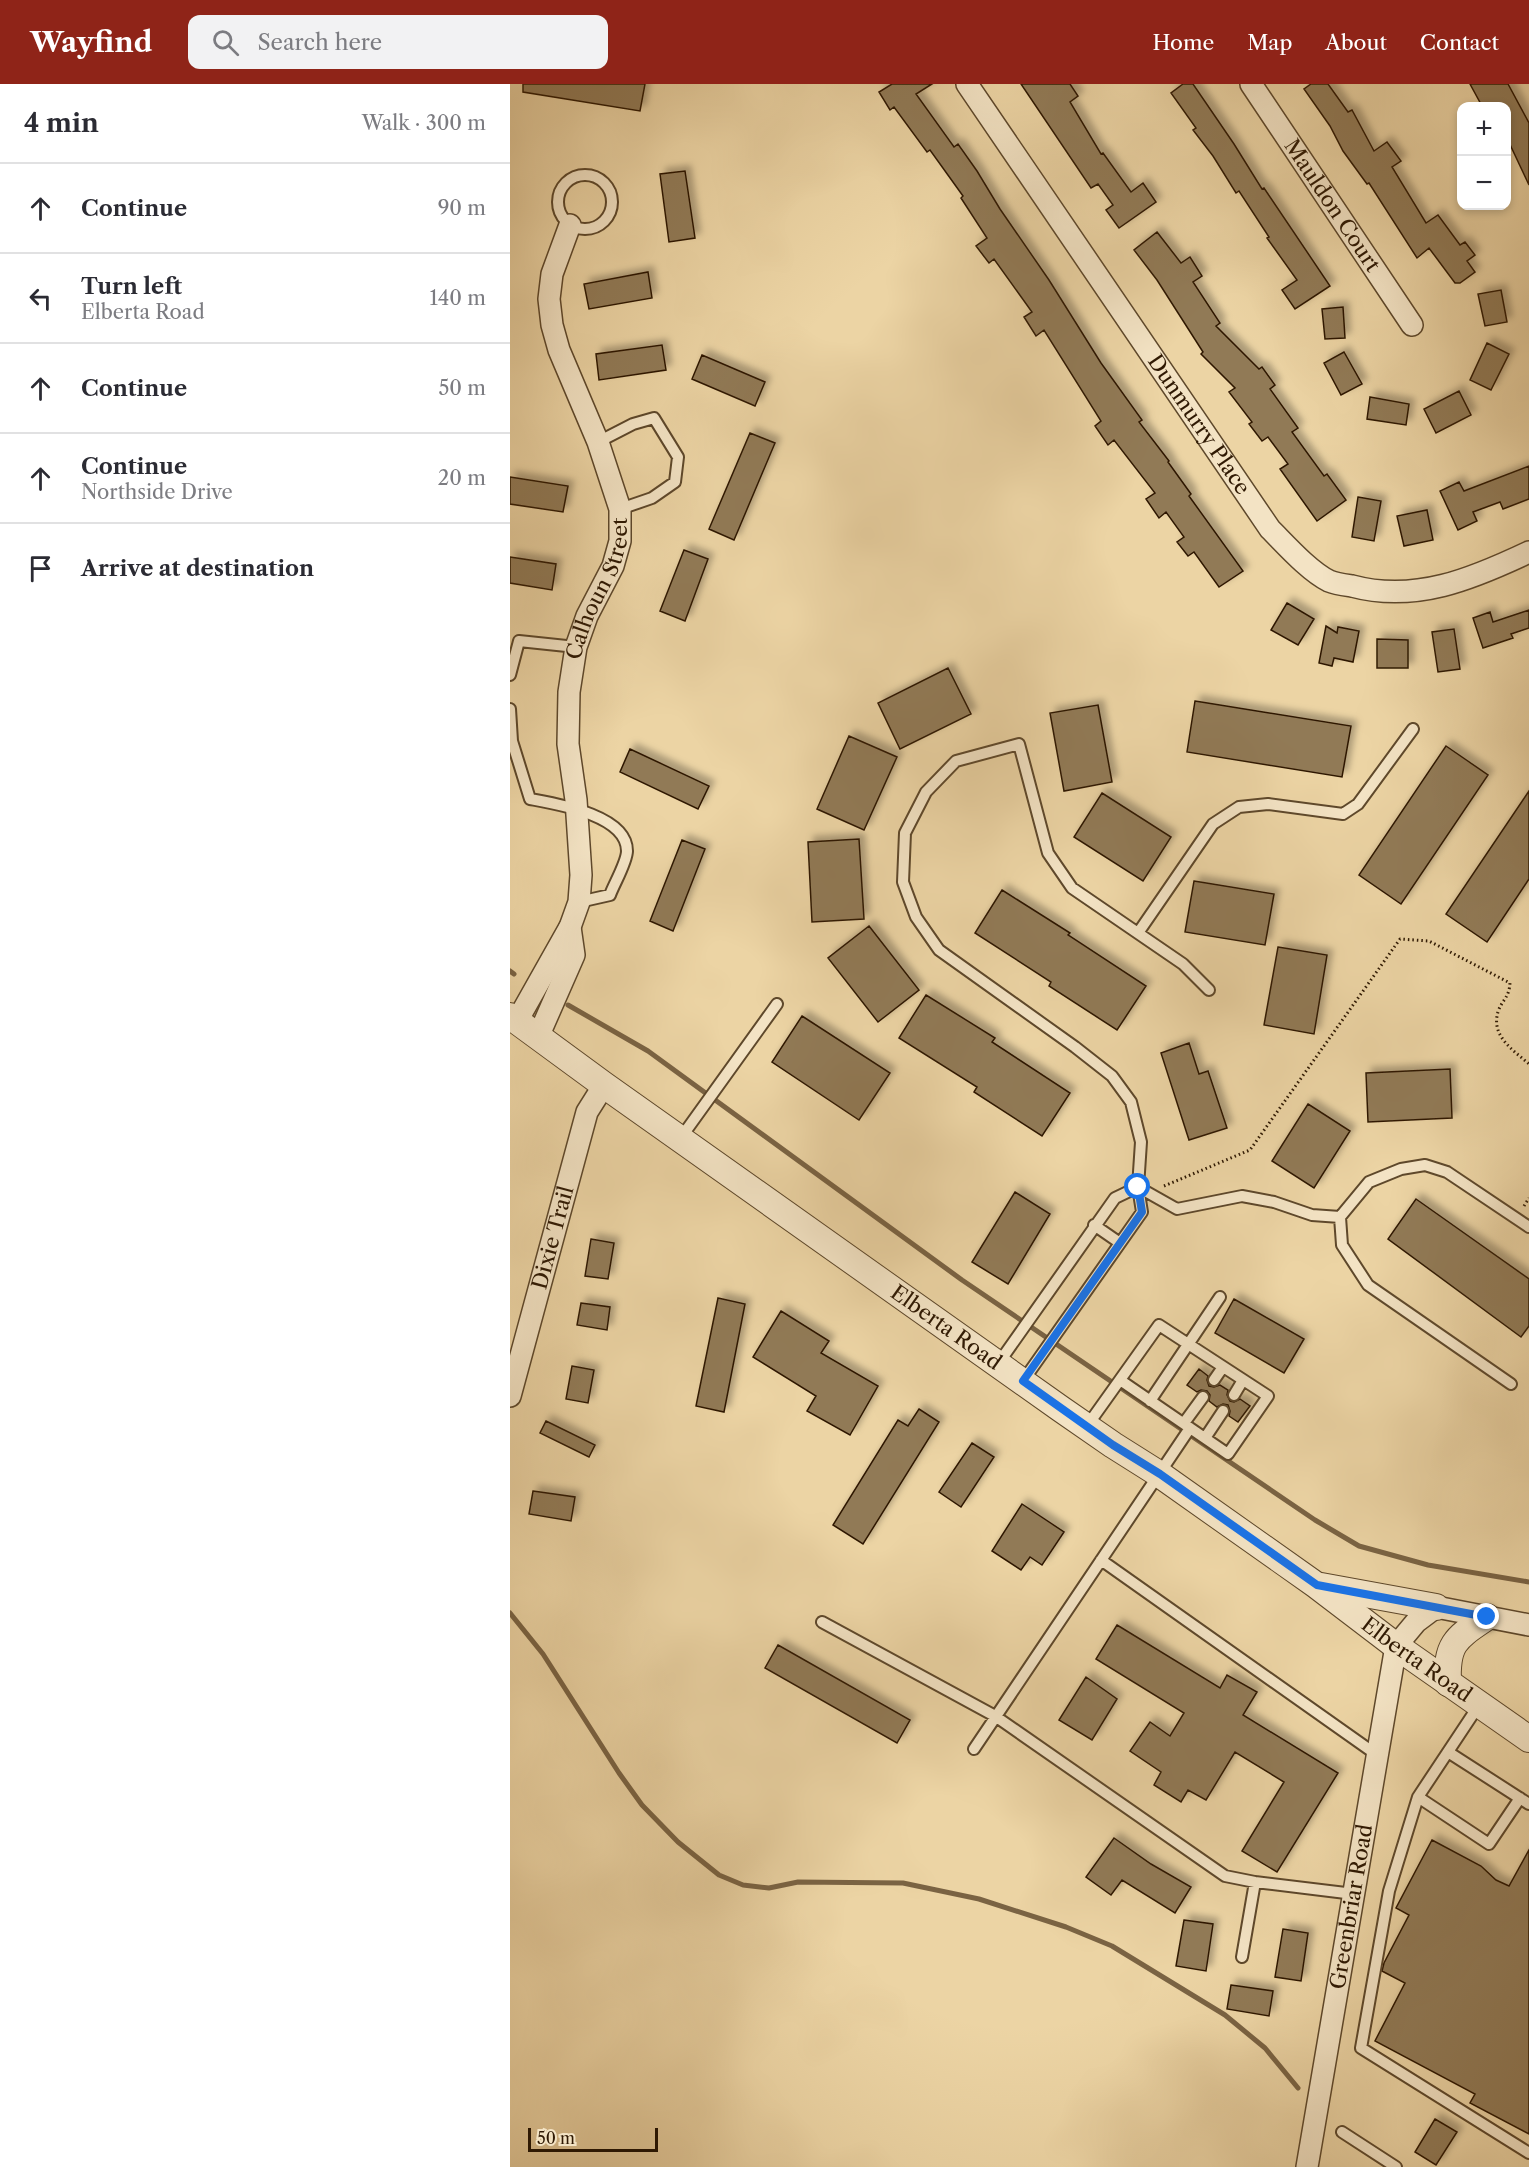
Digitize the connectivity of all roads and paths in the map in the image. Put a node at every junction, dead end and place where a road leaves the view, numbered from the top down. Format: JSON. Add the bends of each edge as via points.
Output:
{"nodes":[{"id":1,"x":967,"y":84,"type":"edge"},
{"id":2,"x":1251,"y":84,"type":"edge"},
{"id":3,"x":570,"y":225,"type":"junction"},
{"id":4,"x":1412,"y":325,"type":"dead end"},
{"id":5,"x":598,"y":442,"type":"junction"},
{"id":6,"x":620,"y":509,"type":"junction"},
{"id":7,"x":1529,"y":552,"type":"edge"},
{"id":8,"x":576,"y":647,"type":"junction"},
{"id":9,"x":510,"y":675,"type":"edge"},
{"id":10,"x":510,"y":709,"type":"edge"},
{"id":11,"x":1413,"y":729,"type":"dead end"},
{"id":12,"x":576,"y":808,"type":"junction"},
{"id":13,"x":579,"y":902,"type":"junction"},
{"id":14,"x":570,"y":927,"type":"junction"},
{"id":15,"x":1138,"y":933,"type":"junction"},
{"id":16,"x":1209,"y":990,"type":"dead end"},
{"id":17,"x":777,"y":1004,"type":"dead end"},
{"id":18,"x":513,"y":1018,"type":"edge"},
{"id":19,"x":538,"y":1037,"type":"junction"},
{"id":20,"x":1529,"y":1064,"type":"edge"},
{"id":21,"x":604,"y":1085,"type":"junction"},
{"id":22,"x":680,"y":1139,"type":"junction"},
{"id":23,"x":1138,"y":1187,"type":"junction"},
{"id":24,"x":1148,"y":1193,"type":"junction"},
{"id":25,"x":1340,"y":1217,"type":"junction"},
{"id":26,"x":1094,"y":1226,"type":"junction"},
{"id":27,"x":1529,"y":1227,"type":"edge"},
{"id":28,"x":1120,"y":1243,"type":"junction"},
{"id":29,"x":1220,"y":1297,"type":"dead end"},
{"id":30,"x":1190,"y":1345,"type":"junction"},
{"id":31,"x":998,"y":1364,"type":"junction"},
{"id":32,"x":1223,"y":1367,"type":"junction"},
{"id":33,"x":1120,"y":1380,"type":"junction"},
{"id":34,"x":1214,"y":1380,"type":"dead end"},
{"id":35,"x":1243,"y":1380,"type":"junction"},
{"id":36,"x":1023,"y":1381,"type":"junction"},
{"id":37,"x":1511,"y":1384,"type":"dead end"},
{"id":38,"x":1234,"y":1395,"type":"dead end"},
{"id":39,"x":510,"y":1396,"type":"edge"},
{"id":40,"x":1203,"y":1396,"type":"dead end"},
{"id":41,"x":1150,"y":1401,"type":"junction"},
{"id":42,"x":1223,"y":1411,"type":"dead end"},
{"id":43,"x":1187,"y":1426,"type":"junction"},
{"id":44,"x":1087,"y":1427,"type":"junction"},
{"id":45,"x":1205,"y":1438,"type":"junction"},
{"id":46,"x":1160,"y":1474,"type":"junction"},
{"id":47,"x":1101,"y":1560,"type":"junction"},
{"id":48,"x":1317,"y":1585,"type":"junction"},
{"id":49,"x":1436,"y":1607,"type":"junction"},
{"id":50,"x":1487,"y":1617,"type":"junction"},
{"id":51,"x":822,"y":1622,"type":"dead end"},
{"id":52,"x":1529,"y":1625,"type":"edge"},
{"id":53,"x":1396,"y":1647,"type":"junction"},
{"id":54,"x":1448,"y":1683,"type":"junction"},
{"id":55,"x":1479,"y":1704,"type":"junction"},
{"id":56,"x":995,"y":1716,"type":"junction"},
{"id":57,"x":1529,"y":1740,"type":"edge"},
{"id":58,"x":974,"y":1749,"type":"dead end"},
{"id":59,"x":1448,"y":1752,"type":"junction"},
{"id":60,"x":1377,"y":1755,"type":"junction"},
{"id":61,"x":1418,"y":1797,"type":"junction"},
{"id":62,"x":1525,"y":1801,"type":"edge"},
{"id":63,"x":1255,"y":1882,"type":"junction"},
{"id":64,"x":1354,"y":1894,"type":"junction"},
{"id":65,"x":1242,"y":1957,"type":"dead end"},
{"id":66,"x":1342,"y":2132,"type":"dead end"},
{"id":67,"x":1529,"y":2153,"type":"edge"},
{"id":68,"x":1307,"y":2167,"type":"edge"},
{"id":69,"x":1396,"y":2167,"type":"edge"}],
"edges":[{"from":1,"to":7,"type":"street","name":"Dunmurry Place","via":[[1270,529],[1301,560],[1329,580],[1373,592],[1417,592],[1466,578]]},
{"from":2,"to":4,"type":"street","name":"Mauldon Court"},
{"from":3,"to":3,"type":"lane","via":[[578,229],[596,227],[608,216],[612,199],[605,183],[598,178],[580,174],[559,192],[558,211]]},
{"from":3,"to":5,"type":"street","name":"Calhoun Street","via":[[552,274],[552,325]]},
{"from":5,"to":6,"type":"street","name":"Calhoun Street"},
{"from":5,"to":6,"type":"lane","via":[[654,418],[678,457],[675,482],[652,498]]},
{"from":6,"to":8,"type":"street","name":"Calhoun Street","via":[[620,541],[613,566]]},
{"from":8,"to":9,"type":"lane","via":[[519,640]]},
{"from":8,"to":12,"type":"street","name":"Calhoun Street","via":[[567,718]]},
{"from":10,"to":12,"type":"lane","via":[[512,741],[530,799]]},
{"from":11,"to":15,"type":"lane","via":[[1358,804],[1343,814],[1268,804],[1239,807],[1213,824]]},
{"from":12,"to":13,"type":"street","name":"Calhoun Street"},
{"from":12,"to":13,"type":"lane","via":[[605,821],[625,838],[627,853],[610,895]]},
{"from":13,"to":14,"type":"street","name":"Calhoun Street"},
{"from":14,"to":18,"type":"street","name":"Calhoun Street"},
{"from":14,"to":19,"type":"street","name":"Calhoun Street","via":[[574,955]]},
{"from":15,"to":16,"type":"lane","via":[[1183,964]]},
{"from":15,"to":23,"type":"lane","via":[[1072,888],[1048,853],[1019,744],[956,761],[926,792],[906,833],[903,882],[916,917],[939,950],[1112,1076],[1131,1102],[1141,1142]]},
{"from":17,"to":22,"type":"lane"},
{"from":18,"to":19,"type":"street","name":"Elberta Road"},
{"from":19,"to":21,"type":"street","name":"Elberta Road"},
{"from":20,"to":24,"type":"path","via":[[1501,1039],[1497,1027],[1499,1009],[1509,994],[1510,983],[1429,941],[1401,939],[1250,1150]]},
{"from":21,"to":22,"type":"street","name":"Elberta Road"},
{"from":21,"to":39,"type":"street","name":"Dixie Trail","via":[[587,1112]]},
{"from":22,"to":31,"type":"street","name":"Elberta Road"},
{"from":23,"to":24,"type":"lane"},
{"from":23,"to":26,"type":"lane","via":[[1115,1197]]},
{"from":23,"to":28,"type":"lane","via":[[1142,1212]]},
{"from":24,"to":25,"type":"lane","via":[[1177,1209],[1242,1196],[1312,1215]]},
{"from":25,"to":27,"type":"lane","via":[[1369,1182],[1401,1169],[1425,1166],[1447,1172]]},
{"from":25,"to":37,"type":"lane","via":[[1342,1245],[1368,1285]]},
{"from":26,"to":28,"type":"lane"},
{"from":26,"to":31,"type":"lane"},
{"from":28,"to":36,"type":"lane"},
{"from":29,"to":30,"type":"lane"},
{"from":30,"to":32,"type":"lane"},
{"from":30,"to":33,"type":"lane","via":[[1159,1325]]},
{"from":30,"to":41,"type":"lane"},
{"from":31,"to":36,"type":"street","name":"Elberta Road"},
{"from":32,"to":34,"type":"lane"},
{"from":32,"to":35,"type":"lane"},
{"from":33,"to":41,"type":"lane"},
{"from":33,"to":44,"type":"lane"},
{"from":35,"to":38,"type":"lane"},
{"from":35,"to":45,"type":"lane","via":[[1268,1396],[1228,1454]]},
{"from":36,"to":44,"type":"street","name":"Elberta Road"},
{"from":40,"to":43,"type":"lane"},
{"from":41,"to":43,"type":"lane"},
{"from":42,"to":45,"type":"lane"},
{"from":43,"to":45,"type":"lane"},
{"from":43,"to":46,"type":"lane"},
{"from":44,"to":46,"type":"street","name":"Elberta Road"},
{"from":46,"to":47,"type":"lane"},
{"from":46,"to":48,"type":"street","name":"Elberta Road"},
{"from":47,"to":56,"type":"lane"},
{"from":47,"to":60,"type":"lane"},
{"from":48,"to":49,"type":"street"},
{"from":48,"to":53,"type":"street","name":"Elberta Road"},
{"from":49,"to":50,"type":"street"},
{"from":49,"to":53,"type":"street","via":[[1416,1622]]},
{"from":50,"to":52,"type":"street"},
{"from":50,"to":54,"type":"street","via":[[1452,1646],[1447,1662]]},
{"from":51,"to":56,"type":"lane"},
{"from":53,"to":54,"type":"street","name":"Elberta Road"},
{"from":53,"to":60,"type":"street","name":"Greenbriar Road"},
{"from":54,"to":55,"type":"street","name":"Elberta Road"},
{"from":55,"to":57,"type":"street","name":"Elberta Road"},
{"from":55,"to":59,"type":"lane"},
{"from":56,"to":58,"type":"lane"},
{"from":56,"to":63,"type":"lane","via":[[1226,1876]]},
{"from":59,"to":61,"type":"lane"},
{"from":59,"to":62,"type":"lane"},
{"from":60,"to":64,"type":"street","name":"Greenbriar Road"},
{"from":61,"to":62,"type":"lane","via":[[1489,1844]]},
{"from":61,"to":67,"type":"lane","via":[[1389,1891],[1361,2048]]},
{"from":63,"to":64,"type":"lane"},
{"from":63,"to":65,"type":"lane"},
{"from":64,"to":68,"type":"street","name":"Greenbriar Road"},
{"from":66,"to":69,"type":"lane"}]}
